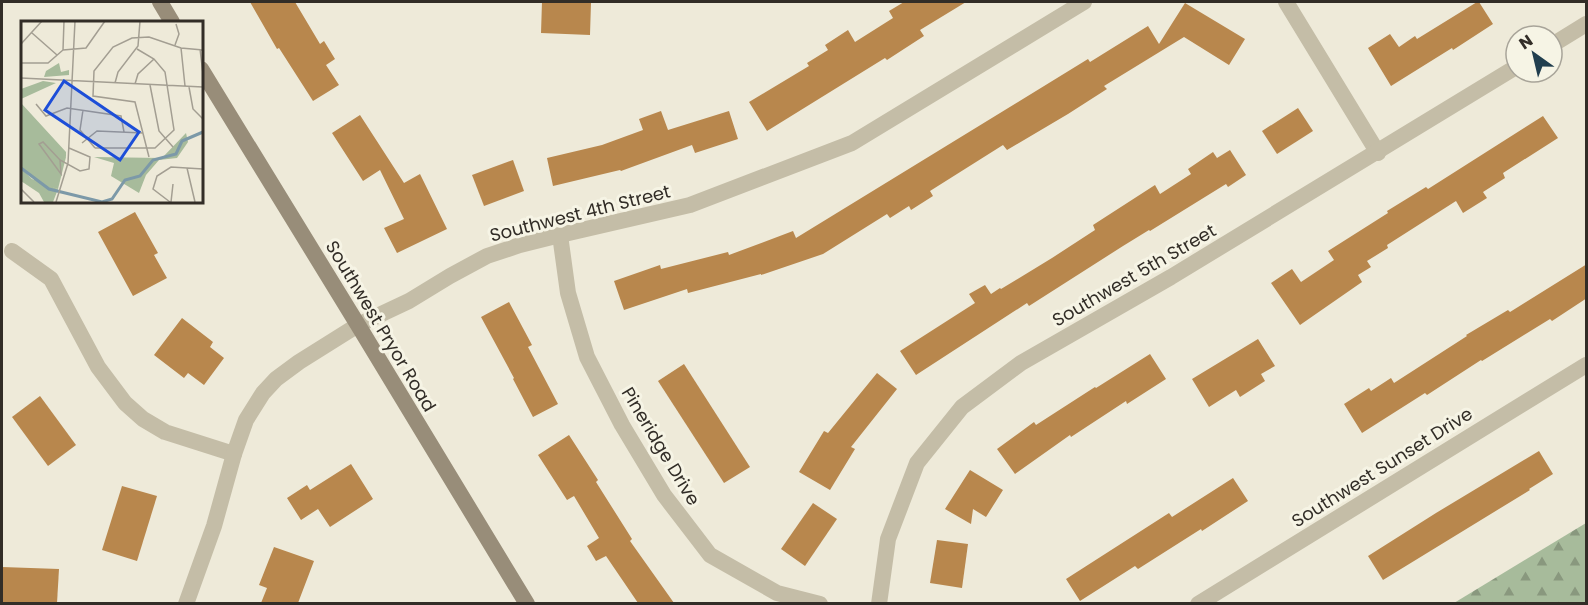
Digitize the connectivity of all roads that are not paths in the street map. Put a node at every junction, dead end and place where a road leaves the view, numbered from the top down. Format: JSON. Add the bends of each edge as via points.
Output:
{"nodes":[{"id":1,"x":159,"y":2,"type":"edge"},
{"id":2,"x":1084,"y":2,"type":"edge"},
{"id":3,"x":1286,"y":2,"type":"edge"},
{"id":4,"x":171,"y":21,"type":"edge"},
{"id":5,"x":1587,"y":24,"type":"edge"},
{"id":6,"x":1564,"y":38,"type":"edge"},
{"id":7,"x":202,"y":71,"type":"edge"},
{"id":8,"x":1504,"y":74,"type":"edge"},
{"id":9,"x":1378,"y":153,"type":"junction"},
{"id":10,"x":560,"y":235,"type":"junction"},
{"id":11,"x":12,"y":251,"type":"dead end"},
{"id":12,"x":358,"y":325,"type":"junction"},
{"id":13,"x":1587,"y":365,"type":"edge"},
{"id":14,"x":234,"y":454,"type":"junction"},
{"id":15,"x":186,"y":603,"type":"edge"},
{"id":16,"x":527,"y":603,"type":"edge"},
{"id":17,"x":820,"y":603,"type":"edge"},
{"id":18,"x":879,"y":603,"type":"edge"},
{"id":19,"x":1198,"y":603,"type":"edge"}],
"edges":[{"from":1,"to":4,"type":"main road"},
{"from":2,"to":10,"type":"street","name":"Southwest 4th Street","via":[[852,143],[690,205]]},
{"from":3,"to":9,"type":"street"},
{"from":5,"to":6,"type":"street"},
{"from":7,"to":12,"type":"main road","name":"Southwest Pryor Road"},
{"from":8,"to":9,"type":"street","name":"Southwest 5th Street"},
{"from":9,"to":18,"type":"street","name":"Southwest 5th Street","via":[[1021,363],[962,406],[917,463],[888,539]]},
{"from":10,"to":12,"type":"street","name":"Southwest 4th Street","via":[[487,256]]},
{"from":10,"to":17,"type":"street","name":"Pineridge Drive","via":[[568,293],[587,357],[664,495],[710,555],[777,593]]},
{"from":11,"to":14,"type":"street","via":[[51,279],[98,367],[125,403],[165,432]]},
{"from":12,"to":14,"type":"street","name":"Southwest 4th Street","via":[[276,379],[246,420]]},
{"from":12,"to":16,"type":"main road","name":"Southwest Pryor Road"},
{"from":13,"to":19,"type":"street","name":"Southwest Sunset Drive"},
{"from":14,"to":15,"type":"street","name":"Southwest 4th Street","via":[[214,526]]}]}
